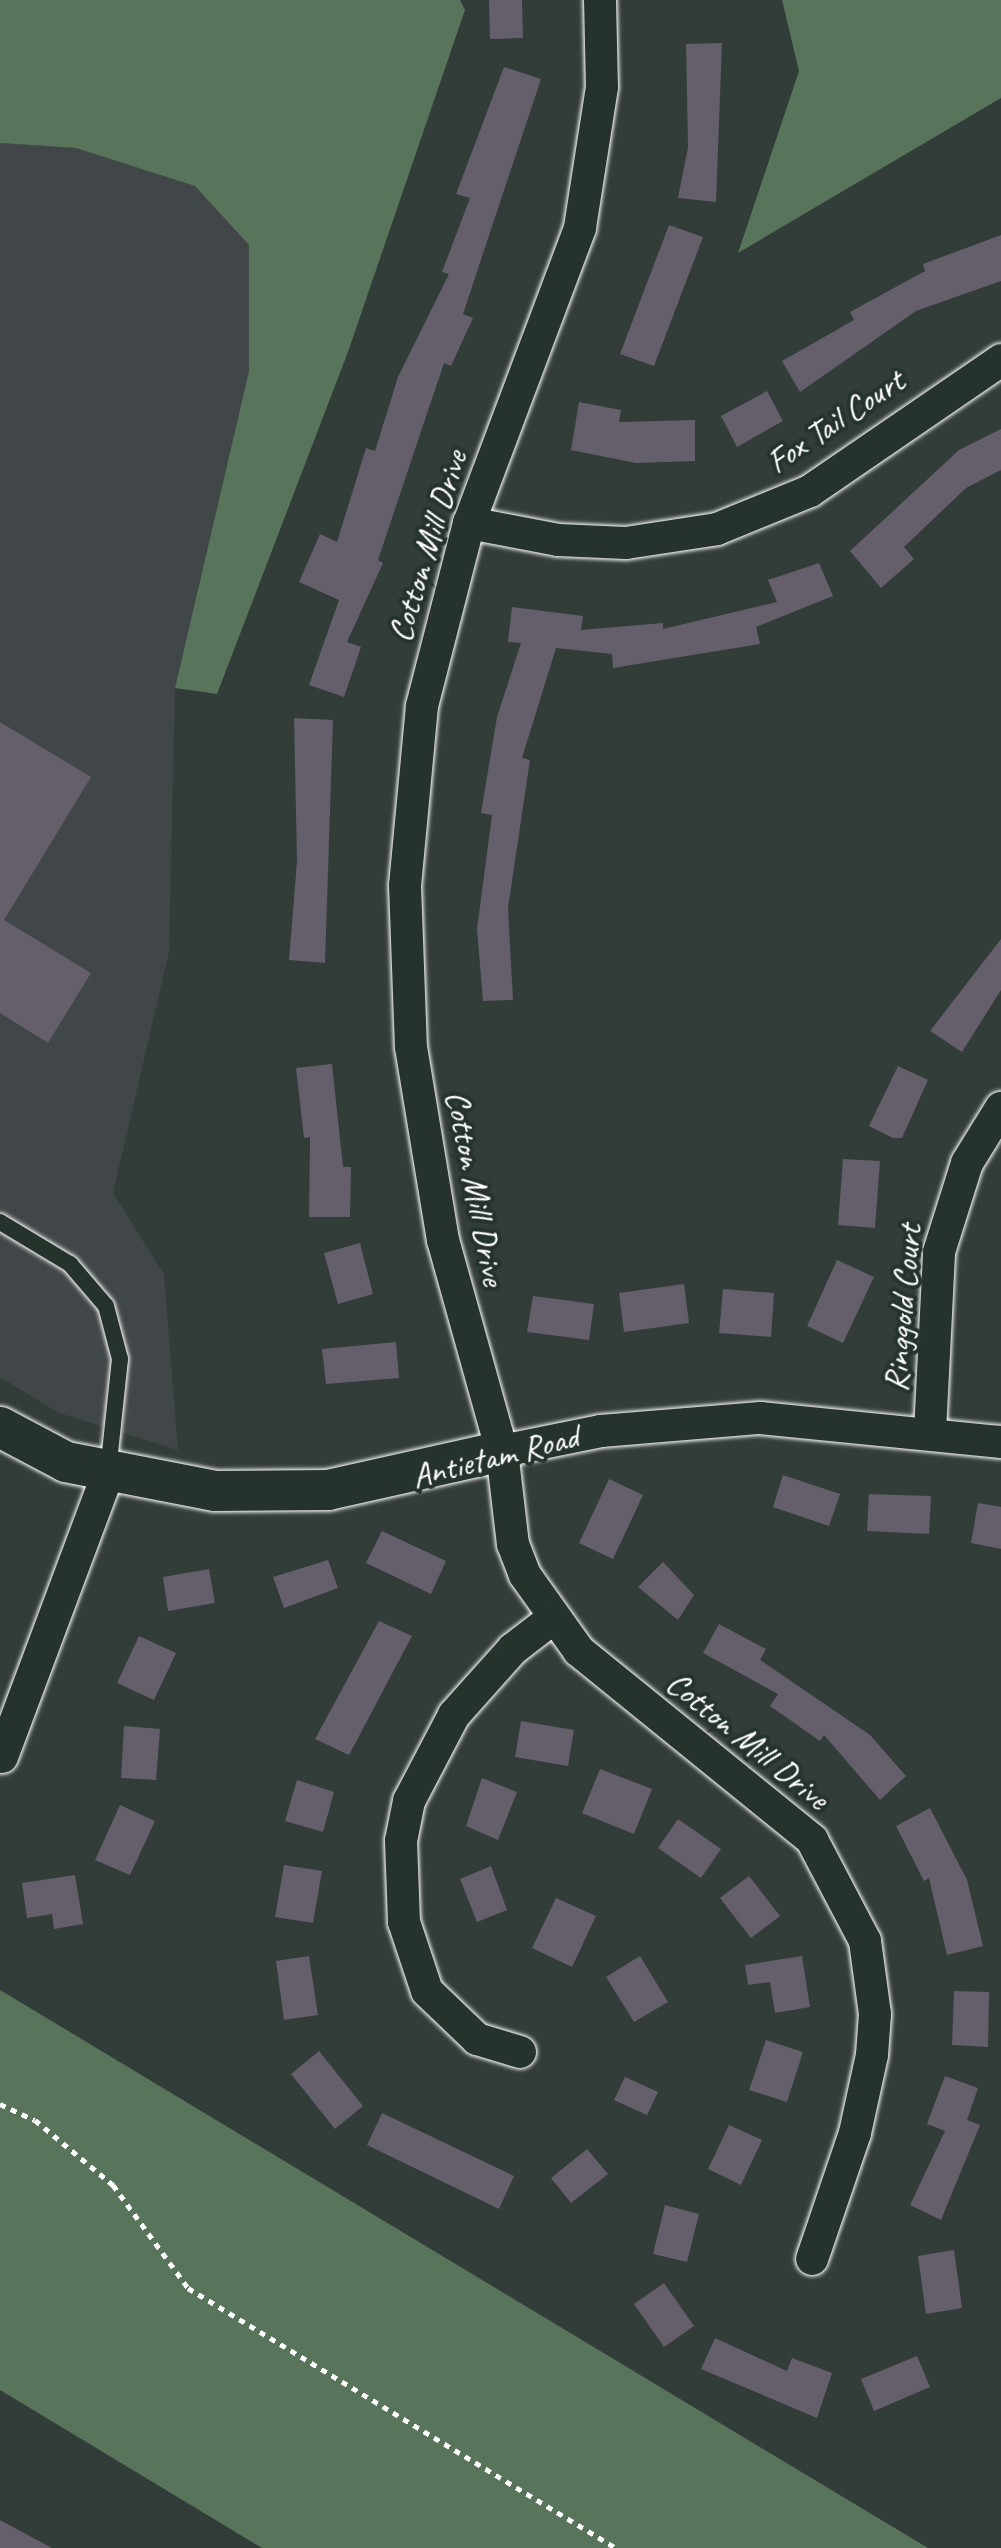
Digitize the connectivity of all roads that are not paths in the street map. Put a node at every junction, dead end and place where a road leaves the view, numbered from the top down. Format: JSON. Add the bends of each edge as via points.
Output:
{"nodes":[{"id":1,"x":600,"y":0,"type":"edge"},
{"id":2,"x":1001,"y":360,"type":"edge"},
{"id":3,"x":469,"y":523,"type":"junction"},
{"id":4,"x":1001,"y":1108,"type":"edge"},
{"id":5,"x":0,"y":1222,"type":"edge"},
{"id":6,"x":0,"y":1427,"type":"edge"},
{"id":7,"x":930,"y":1432,"type":"junction"},
{"id":8,"x":1001,"y":1442,"type":"edge"},
{"id":9,"x":502,"y":1451,"type":"junction"},
{"id":10,"x":108,"y":1473,"type":"junction"},
{"id":11,"x":552,"y":1619,"type":"junction"},
{"id":12,"x":2,"y":1757,"type":"dead end"},
{"id":13,"x":520,"y":2052,"type":"dead end"},
{"id":14,"x":812,"y":2259,"type":"dead end"}],
"edges":[{"from":1,"to":3,"type":"street","name":"Cotton Mill Drive","via":[[602,87],[580,228]]},
{"from":2,"to":3,"type":"street","name":"Fox Tail Court","via":[[810,491],[717,529],[626,543],[558,540]]},
{"from":3,"to":9,"type":"street","name":"Cotton Mill Drive","via":[[422,706],[405,885],[406,975],[443,1240]]},
{"from":4,"to":7,"type":"street","name":"Ringgold Court","via":[[967,1163],[939,1252]]},
{"from":5,"to":10,"type":"lane","via":[[70,1264],[106,1306],[120,1359]]},
{"from":6,"to":10,"type":"street","name":"Antietam Road","via":[[66,1462]]},
{"from":7,"to":8,"type":"street","name":"Antietam Road"},
{"from":7,"to":9,"type":"street","name":"Antietam Road","via":[[841,1421],[694,1421]]},
{"from":9,"to":10,"type":"street","name":"Antietam Road","via":[[328,1490],[215,1491]]},
{"from":9,"to":11,"type":"street","name":"Cotton Mill Drive","via":[[513,1544]]},
{"from":10,"to":12,"type":"street"},
{"from":11,"to":13,"type":"street","via":[[513,1649],[454,1715],[409,1801],[401,1841],[404,1922],[427,1991],[477,2039]]},
{"from":11,"to":14,"type":"street","name":"Cotton Mill Drive","via":[[605,1674],[784,1810],[820,1851],[854,1910],[872,1973],[872,2055],[855,2133]]}]}
